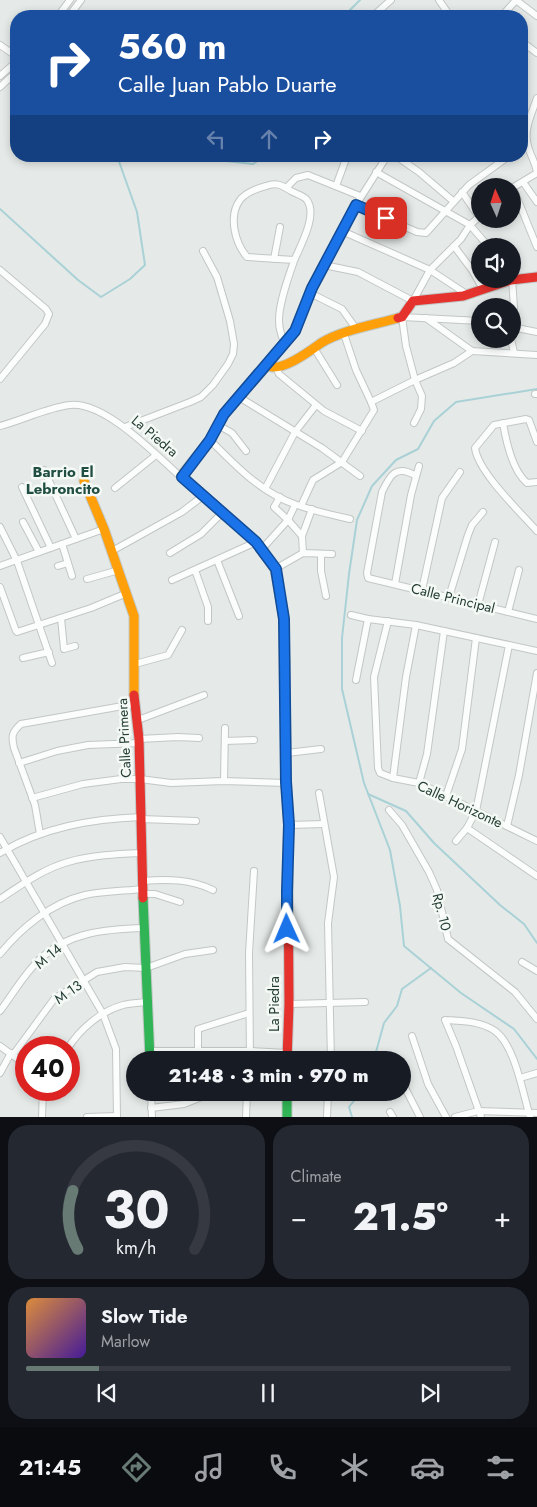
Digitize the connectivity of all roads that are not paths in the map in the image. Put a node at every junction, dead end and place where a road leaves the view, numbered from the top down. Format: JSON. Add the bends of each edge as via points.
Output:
{"nodes":[{"id":1,"x":391,"y":0,"type":"edge"},
{"id":2,"x":516,"y":0,"type":"edge"},
{"id":3,"x":380,"y":10,"type":"edge"},
{"id":4,"x":507,"y":10,"type":"edge"},
{"id":5,"x":537,"y":16,"type":"edge"},
{"id":6,"x":10,"y":67,"type":"edge"},
{"id":7,"x":0,"y":76,"type":"edge"},
{"id":8,"x":10,"y":78,"type":"edge"},
{"id":9,"x":0,"y":87,"type":"edge"},
{"id":10,"x":537,"y":98,"type":"edge"},
{"id":11,"x":529,"y":120,"type":"joint"},
{"id":12,"x":528,"y":124,"type":"edge"},
{"id":13,"x":528,"y":153,"type":"edge"},
{"id":14,"x":345,"y":162,"type":"edge"},
{"id":15,"x":383,"y":162,"type":"edge"},
{"id":16,"x":405,"y":162,"type":"edge"},
{"id":17,"x":496,"y":162,"type":"edge"},
{"id":18,"x":376,"y":172,"type":"junction"},
{"id":19,"x":537,"y":173,"type":"edge"},
{"id":20,"x":523,"y":182,"type":"joint"},
{"id":21,"x":336,"y":186,"type":"junction"},
{"id":22,"x":286,"y":188,"type":"junction"},
{"id":23,"x":462,"y":192,"type":"junction"},
{"id":24,"x":360,"y":196,"type":"junction"},
{"id":25,"x":454,"y":201,"type":"junction"},
{"id":26,"x":537,"y":202,"type":"edge"},
{"id":27,"x":471,"y":204,"type":"edge"},
{"id":28,"x":356,"y":205,"type":"junction"},
{"id":29,"x":521,"y":208,"type":"edge"},
{"id":30,"x":446,"y":211,"type":"junction"},
{"id":31,"x":470,"y":225,"type":"junction"},
{"id":32,"x":280,"y":227,"type":"dead end"},
{"id":33,"x":342,"y":232,"type":"junction"},
{"id":34,"x":481,"y":238,"type":"edge"},
{"id":35,"x":454,"y":246,"type":"junction"},
{"id":36,"x":537,"y":247,"type":"edge"},
{"id":37,"x":203,"y":250,"type":"dead end"},
{"id":38,"x":274,"y":259,"type":"junction"},
{"id":39,"x":294,"y":260,"type":"junction"},
{"id":40,"x":324,"y":265,"type":"junction"},
{"id":41,"x":0,"y":270,"type":"edge"},
{"id":42,"x":430,"y":270,"type":"junction"},
{"id":43,"x":537,"y":277,"type":"edge"},
{"id":44,"x":521,"y":278,"type":"edge"},
{"id":45,"x":483,"y":289,"type":"joint"},
{"id":46,"x":310,"y":293,"type":"junction"},
{"id":47,"x":468,"y":294,"type":"junction"},
{"id":48,"x":413,"y":301,"type":"junction"},
{"id":49,"x":402,"y":317,"type":"junction"},
{"id":50,"x":425,"y":317,"type":"junction"},
{"id":51,"x":471,"y":321,"type":"edge"},
{"id":52,"x":521,"y":329,"type":"edge"},
{"id":53,"x":357,"y":330,"type":"junction"},
{"id":54,"x":537,"y":332,"type":"edge"},
{"id":55,"x":344,"y":334,"type":"junction"},
{"id":56,"x":284,"y":342,"type":"junction"},
{"id":57,"x":314,"y":348,"type":"junction"},
{"id":58,"x":513,"y":348,"type":"edge"},
{"id":59,"x":472,"y":351,"type":"junction"},
{"id":60,"x":514,"y":353,"type":"junction"},
{"id":61,"x":537,"y":355,"type":"edge"},
{"id":62,"x":271,"y":366,"type":"junction"},
{"id":63,"x":0,"y":379,"type":"edge"},
{"id":64,"x":415,"y":380,"type":"junction"},
{"id":65,"x":337,"y":385,"type":"dead end"},
{"id":66,"x":239,"y":398,"type":"junction"},
{"id":67,"x":371,"y":402,"type":"junction"},
{"id":68,"x":316,"y":405,"type":"junction"},
{"id":69,"x":414,"y":423,"type":"dead end"},
{"id":70,"x":503,"y":424,"type":"junction"},
{"id":71,"x":218,"y":425,"type":"junction"},
{"id":72,"x":0,"y":426,"type":"edge"},
{"id":73,"x":125,"y":427,"type":"junction"},
{"id":74,"x":362,"y":431,"type":"junction"},
{"id":75,"x":295,"y":432,"type":"junction"},
{"id":76,"x":210,"y":440,"type":"junction"},
{"id":77,"x":537,"y":442,"type":"edge"},
{"id":78,"x":246,"y":451,"type":"dead end"},
{"id":79,"x":156,"y":455,"type":"junction"},
{"id":80,"x":342,"y":462,"type":"junction"},
{"id":81,"x":419,"y":466,"type":"dead end"},
{"id":82,"x":44,"y":470,"type":"dead end"},
{"id":83,"x":460,"y":472,"type":"dead end"},
{"id":84,"x":360,"y":476,"type":"dead end"},
{"id":85,"x":416,"y":476,"type":"junction"},
{"id":86,"x":182,"y":477,"type":"junction"},
{"id":87,"x":84,"y":481,"type":"dead end"},
{"id":88,"x":537,"y":482,"type":"edge"},
{"id":89,"x":22,"y":488,"type":"dead end"},
{"id":90,"x":114,"y":488,"type":"dead end"},
{"id":91,"x":265,"y":489,"type":"junction"},
{"id":92,"x":203,"y":496,"type":"junction"},
{"id":93,"x":280,"y":497,"type":"junction"},
{"id":94,"x":298,"y":505,"type":"junction"},
{"id":95,"x":312,"y":509,"type":"junction"},
{"id":96,"x":483,"y":512,"type":"dead end"},
{"id":97,"x":222,"y":513,"type":"junction"},
{"id":98,"x":350,"y":519,"type":"dead end"},
{"id":99,"x":288,"y":520,"type":"junction"},
{"id":100,"x":23,"y":522,"type":"dead end"},
{"id":101,"x":0,"y":527,"type":"edge"},
{"id":102,"x":104,"y":529,"type":"junction"},
{"id":103,"x":537,"y":531,"type":"edge"},
{"id":104,"x":302,"y":536,"type":"junction"},
{"id":105,"x":76,"y":539,"type":"junction"},
{"id":106,"x":495,"y":542,"type":"dead end"},
{"id":107,"x":62,"y":544,"type":"junction"},
{"id":108,"x":259,"y":546,"type":"junction"},
{"id":109,"x":51,"y":548,"type":"junction"},
{"id":110,"x":112,"y":550,"type":"junction"},
{"id":111,"x":39,"y":552,"type":"junction"},
{"id":112,"x":170,"y":553,"type":"dead end"},
{"id":113,"x":303,"y":554,"type":"junction"},
{"id":114,"x":321,"y":554,"type":"junction"},
{"id":115,"x":332,"y":554,"type":"dead end"},
{"id":116,"x":217,"y":560,"type":"junction"},
{"id":117,"x":17,"y":561,"type":"junction"},
{"id":118,"x":68,"y":563,"type":"junction"},
{"id":119,"x":0,"y":566,"type":"edge"},
{"id":120,"x":58,"y":566,"type":"dead end"},
{"id":121,"x":276,"y":569,"type":"junction"},
{"id":122,"x":119,"y":570,"type":"junction"},
{"id":123,"x":195,"y":570,"type":"junction"},
{"id":124,"x":519,"y":570,"type":"dead end"},
{"id":125,"x":72,"y":576,"type":"dead end"},
{"id":126,"x":87,"y":579,"type":"dead end"},
{"id":127,"x":172,"y":580,"type":"dead end"},
{"id":128,"x":395,"y":584,"type":"junction"},
{"id":129,"x":0,"y":587,"type":"edge"},
{"id":130,"x":422,"y":590,"type":"junction"},
{"id":131,"x":127,"y":593,"type":"junction"},
{"id":132,"x":326,"y":596,"type":"dead end"},
{"id":133,"x":449,"y":597,"type":"junction"},
{"id":134,"x":478,"y":605,"type":"junction"},
{"id":135,"x":537,"y":610,"type":"edge"},
{"id":136,"x":508,"y":612,"type":"junction"},
{"id":137,"x":351,"y":614,"type":"dead end"},
{"id":138,"x":239,"y":616,"type":"dead end"},
{"id":139,"x":60,"y":618,"type":"junction"},
{"id":140,"x":368,"y":619,"type":"junction"},
{"id":141,"x":536,"y":619,"type":"edge"},
{"id":142,"x":208,"y":621,"type":"dead end"},
{"id":143,"x":388,"y":621,"type":"junction"},
{"id":144,"x":40,"y":624,"type":"junction"},
{"id":145,"x":416,"y":626,"type":"junction"},
{"id":146,"x":182,"y":630,"type":"dead end"},
{"id":147,"x":444,"y":631,"type":"junction"},
{"id":148,"x":476,"y":638,"type":"junction"},
{"id":149,"x":509,"y":645,"type":"junction"},
{"id":150,"x":75,"y":646,"type":"dead end"},
{"id":151,"x":537,"y":651,"type":"edge"},
{"id":152,"x":49,"y":652,"type":"junction"},
{"id":153,"x":23,"y":658,"type":"dead end"},
{"id":154,"x":52,"y":663,"type":"dead end"},
{"id":155,"x":135,"y":664,"type":"junction"},
{"id":156,"x":537,"y":673,"type":"edge"},
{"id":157,"x":356,"y":680,"type":"dead end"},
{"id":158,"x":204,"y":695,"type":"dead end"},
{"id":159,"x":134,"y":704,"type":"junction"},
{"id":160,"x":138,"y":720,"type":"junction"},
{"id":161,"x":225,"y":728,"type":"dead end"},
{"id":162,"x":199,"y":738,"type":"dead end"},
{"id":163,"x":254,"y":740,"type":"dead end"},
{"id":164,"x":140,"y":741,"type":"junction"},
{"id":165,"x":225,"y":741,"type":"junction"},
{"id":166,"x":321,"y":749,"type":"dead end"},
{"id":167,"x":287,"y":753,"type":"junction"},
{"id":168,"x":19,"y":763,"type":"junction"},
{"id":169,"x":393,"y":778,"type":"junction"},
{"id":170,"x":140,"y":779,"type":"junction"},
{"id":171,"x":224,"y":781,"type":"junction"},
{"id":172,"x":286,"y":782,"type":"junction"},
{"id":173,"x":419,"y":783,"type":"junction"},
{"id":174,"x":319,"y":793,"type":"dead end"},
{"id":175,"x":446,"y":796,"type":"junction"},
{"id":176,"x":32,"y":798,"type":"junction"},
{"id":177,"x":389,"y":810,"type":"dead end"},
{"id":178,"x":476,"y":811,"type":"junction"},
{"id":179,"x":141,"y":818,"type":"junction"},
{"id":180,"x":196,"y":821,"type":"dead end"},
{"id":181,"x":324,"y":824,"type":"junction"},
{"id":182,"x":289,"y":825,"type":"junction"},
{"id":183,"x":507,"y":826,"type":"junction"},
{"id":184,"x":467,"y":828,"type":"junction"},
{"id":185,"x":40,"y":834,"type":"junction"},
{"id":186,"x":0,"y":837,"type":"edge"},
{"id":187,"x":536,"y":839,"type":"edge"},
{"id":188,"x":456,"y":841,"type":"dead end"},
{"id":189,"x":7,"y":849,"type":"junction"},
{"id":190,"x":0,"y":853,"type":"edge"},
{"id":191,"x":142,"y":853,"type":"junction"},
{"id":192,"x":254,"y":871,"type":"dead end"},
{"id":193,"x":537,"y":876,"type":"edge"},
{"id":194,"x":25,"y":881,"type":"junction"},
{"id":195,"x":143,"y":888,"type":"junction"},
{"id":196,"x":213,"y":890,"type":"dead end"},
{"id":197,"x":0,"y":899,"type":"edge"},
{"id":198,"x":180,"y":902,"type":"dead end"},
{"id":199,"x":43,"y":912,"type":"junction"},
{"id":200,"x":144,"y":928,"type":"junction"},
{"id":201,"x":61,"y":943,"type":"junction"},
{"id":202,"x":213,"y":950,"type":"dead end"},
{"id":203,"x":0,"y":954,"type":"edge"},
{"id":204,"x":522,"y":962,"type":"dead end"},
{"id":205,"x":146,"y":968,"type":"junction"},
{"id":206,"x":537,"y":971,"type":"edge"},
{"id":207,"x":84,"y":980,"type":"junction"},
{"id":208,"x":147,"y":1002,"type":"junction"},
{"id":209,"x":364,"y":1002,"type":"dead end"},
{"id":210,"x":329,"y":1003,"type":"junction"},
{"id":211,"x":289,"y":1004,"type":"junction"},
{"id":212,"x":0,"y":1011,"type":"edge"},
{"id":213,"x":249,"y":1013,"type":"junction"},
{"id":214,"x":103,"y":1014,"type":"junction"},
{"id":215,"x":537,"y":1018,"type":"edge"},
{"id":216,"x":76,"y":1036,"type":"edge"},
{"id":217,"x":412,"y":1036,"type":"dead end"},
{"id":218,"x":0,"y":1046,"type":"edge"},
{"id":219,"x":198,"y":1050,"type":"junction"},
{"id":220,"x":149,"y":1051,"type":"edge"},
{"id":221,"x":190,"y":1051,"type":"edge"},
{"id":222,"x":251,"y":1051,"type":"joint"},
{"id":223,"x":287,"y":1051,"type":"edge"},
{"id":224,"x":331,"y":1051,"type":"edge"},
{"id":225,"x":12,"y":1054,"type":"junction"},
{"id":226,"x":15,"y":1056,"type":"edge"},
{"id":227,"x":0,"y":1072,"type":"edge"},
{"id":228,"x":537,"y":1073,"type":"edge"},
{"id":229,"x":520,"y":1078,"type":"junction"},
{"id":230,"x":411,"y":1100,"type":"edge"},
{"id":231,"x":43,"y":1101,"type":"edge"},
{"id":232,"x":151,"y":1101,"type":"edge"},
{"id":233,"x":192,"y":1101,"type":"edge"},
{"id":234,"x":247,"y":1101,"type":"edge"},
{"id":235,"x":286,"y":1101,"type":"edge"},
{"id":236,"x":328,"y":1101,"type":"edge"},
{"id":237,"x":151,"y":1108,"type":"junction"},
{"id":238,"x":537,"y":1113,"type":"edge"},
{"id":239,"x":479,"y":1114,"type":"edge"},
{"id":240,"x":529,"y":1115,"type":"edge"},
{"id":241,"x":42,"y":1117,"type":"edge"},
{"id":242,"x":87,"y":1117,"type":"edge"},
{"id":243,"x":117,"y":1117,"type":"edge"},
{"id":244,"x":152,"y":1117,"type":"edge"},
{"id":245,"x":246,"y":1117,"type":"edge"},
{"id":246,"x":287,"y":1117,"type":"edge"},
{"id":247,"x":327,"y":1117,"type":"edge"},
{"id":248,"x":420,"y":1117,"type":"edge"},
{"id":249,"x":446,"y":1117,"type":"edge"},
{"id":250,"x":455,"y":1117,"type":"edge"}],
"edges":[{"from":1,"to":3,"type":"street"},
{"from":2,"to":4,"type":"street"},
{"from":2,"to":5,"type":"street"},
{"from":6,"to":7,"type":"street"},
{"from":8,"to":9,"type":"street"},
{"from":10,"to":11,"type":"street"},
{"from":11,"to":12,"type":"street"},
{"from":13,"to":19,"type":"street"},
{"from":14,"to":21,"type":"street"},
{"from":15,"to":18,"type":"street"},
{"from":16,"to":25,"type":"street"},
{"from":17,"to":23,"type":"street"},
{"from":18,"to":24,"type":"street"},
{"from":18,"to":30,"type":"street"},
{"from":19,"to":20,"type":"street"},
{"from":20,"to":26,"type":"street"},
{"from":21,"to":22,"type":"street","via":[[308,174],[296,178]]},
{"from":21,"to":24,"type":"street"},
{"from":22,"to":38,"type":"street","via":[[273,184],[252,191],[240,200],[236,212],[235,228],[241,250],[247,257]]},
{"from":22,"to":39,"type":"street","via":[[307,200],[310,208],[309,223]]},
{"from":23,"to":25,"type":"street"},
{"from":23,"to":27,"type":"street"},
{"from":24,"to":28,"type":"street"},
{"from":25,"to":30,"type":"street"},
{"from":28,"to":30,"type":"street","via":[[423,234]]},
{"from":28,"to":33,"type":"street"},
{"from":29,"to":36,"type":"street"},
{"from":30,"to":31,"type":"street"},
{"from":31,"to":34,"type":"street"},
{"from":31,"to":35,"type":"street"},
{"from":32,"to":38,"type":"street"},
{"from":33,"to":40,"type":"street"},
{"from":33,"to":42,"type":"street"},
{"from":35,"to":42,"type":"street"},
{"from":35,"to":45,"type":"street"},
{"from":37,"to":73,"type":"street","via":[[217,277],[230,321],[234,344],[231,359],[201,397]]},
{"from":38,"to":39,"type":"street"},
{"from":39,"to":56,"type":"street","via":[[279,319]]},
{"from":40,"to":46,"type":"street"},
{"from":40,"to":48,"type":"street","via":[[358,272]]},
{"from":41,"to":63,"type":"street","via":[[49,314]]},
{"from":42,"to":47,"type":"street"},
{"from":42,"to":48,"type":"street"},
{"from":43,"to":44,"type":"street"},
{"from":45,"to":47,"type":"street"},
{"from":46,"to":53,"type":"street","via":[[342,310]]},
{"from":46,"to":56,"type":"street","via":[[295,331]]},
{"from":47,"to":48,"type":"street"},
{"from":48,"to":49,"type":"street"},
{"from":49,"to":50,"type":"street"},
{"from":49,"to":53,"type":"street"},
{"from":49,"to":64,"type":"street"},
{"from":50,"to":51,"type":"street"},
{"from":50,"to":59,"type":"street"},
{"from":52,"to":54,"type":"street"},
{"from":53,"to":55,"type":"street"},
{"from":55,"to":57,"type":"street"},
{"from":55,"to":67,"type":"street"},
{"from":56,"to":62,"type":"street"},
{"from":57,"to":62,"type":"street","via":[[295,360]]},
{"from":57,"to":65,"type":"street"},
{"from":58,"to":60,"type":"street"},
{"from":59,"to":60,"type":"street"},
{"from":59,"to":64,"type":"street","via":[[454,363]]},
{"from":60,"to":61,"type":"street"},
{"from":62,"to":66,"type":"street"},
{"from":62,"to":68,"type":"street"},
{"from":64,"to":67,"type":"street"},
{"from":64,"to":69,"type":"street","via":[[422,403]]},
{"from":66,"to":71,"type":"street"},
{"from":66,"to":75,"type":"street"},
{"from":67,"to":74,"type":"street","via":[[374,410]]},
{"from":68,"to":74,"type":"street"},
{"from":68,"to":75,"type":"street"},
{"from":70,"to":77,"type":"street","via":[[528,419]]},
{"from":70,"to":88,"type":"street","via":[[510,453],[521,476],[527,483]]},
{"from":70,"to":103,"type":"street","via":[[494,425],[475,448],[476,455],[493,482]]},
{"from":71,"to":76,"type":"street"},
{"from":71,"to":78,"type":"street","via":[[232,434]]},
{"from":72,"to":73,"type":"street","name":"La Piedra","via":[[76,405],[94,410]]},
{"from":73,"to":79,"type":"street","name":"La Piedra"},
{"from":74,"to":80,"type":"street"},
{"from":75,"to":80,"type":"street"},
{"from":75,"to":91,"type":"street"},
{"from":76,"to":86,"type":"street"},
{"from":76,"to":91,"type":"street","via":[[242,472]]},
{"from":79,"to":86,"type":"street","name":"La Piedra"},
{"from":79,"to":90,"type":"street"},
{"from":80,"to":84,"type":"street"},
{"from":80,"to":94,"type":"street","via":[[313,480]]},
{"from":81,"to":85,"type":"street"},
{"from":82,"to":105,"type":"street"},
{"from":83,"to":130,"type":"street","via":[[442,498]]},
{"from":85,"to":128,"type":"street"},
{"from":85,"to":128,"type":"street","name":"Calle Principal","via":[[399,471],[387,482],[382,492],[366,573],[368,578]]},
{"from":86,"to":92,"type":"street","name":"La Piedra"},
{"from":87,"to":102,"type":"street","name":"Calle Primera"},
{"from":89,"to":109,"type":"street"},
{"from":91,"to":93,"type":"street"},
{"from":92,"to":97,"type":"street","name":"La Piedra"},
{"from":92,"to":110,"type":"street","via":[[182,512]]},
{"from":93,"to":94,"type":"street"},
{"from":93,"to":99,"type":"street","via":[[274,507]]},
{"from":94,"to":95,"type":"street"},
{"from":94,"to":99,"type":"street"},
{"from":95,"to":98,"type":"street"},
{"from":95,"to":104,"type":"street"},
{"from":96,"to":133,"type":"street","via":[[468,535]]},
{"from":97,"to":108,"type":"street","name":"La Piedra"},
{"from":97,"to":112,"type":"street","via":[[201,534]]},
{"from":99,"to":104,"type":"street"},
{"from":99,"to":108,"type":"street"},
{"from":100,"to":111,"type":"street"},
{"from":101,"to":117,"type":"street"},
{"from":102,"to":105,"type":"street"},
{"from":102,"to":110,"type":"street","name":"Calle Primera"},
{"from":104,"to":113,"type":"street"},
{"from":105,"to":107,"type":"street"},
{"from":106,"to":134,"type":"street"},
{"from":107,"to":109,"type":"street"},
{"from":107,"to":118,"type":"street"},
{"from":108,"to":116,"type":"street"},
{"from":108,"to":121,"type":"street","name":"La Piedra"},
{"from":109,"to":111,"type":"street"},
{"from":110,"to":122,"type":"street","name":"Calle Primera"},
{"from":111,"to":117,"type":"street"},
{"from":113,"to":114,"type":"street"},
{"from":113,"to":121,"type":"street"},
{"from":114,"to":115,"type":"street"},
{"from":114,"to":132,"type":"street"},
{"from":116,"to":123,"type":"street"},
{"from":116,"to":138,"type":"street"},
{"from":117,"to":119,"type":"street"},
{"from":117,"to":144,"type":"street"},
{"from":118,"to":120,"type":"street"},
{"from":118,"to":125,"type":"street"},
{"from":121,"to":167,"type":"street","name":"La Piedra","via":[[284,619]]},
{"from":122,"to":126,"type":"street"},
{"from":122,"to":131,"type":"street","name":"Calle Primera"},
{"from":123,"to":127,"type":"street"},
{"from":123,"to":142,"type":"street","via":[[208,607]]},
{"from":124,"to":136,"type":"street"},
{"from":128,"to":130,"type":"street","name":"Calle Principal"},
{"from":129,"to":144,"type":"street","via":[[17,632]]},
{"from":130,"to":133,"type":"street","name":"Calle Principal"},
{"from":131,"to":139,"type":"street"},
{"from":131,"to":155,"type":"street","name":"Calle Primera","via":[[135,624]]},
{"from":133,"to":134,"type":"street","name":"Calle Principal"},
{"from":134,"to":136,"type":"street","name":"Calle Principal"},
{"from":135,"to":141,"type":"street"},
{"from":136,"to":141,"type":"street","name":"Calle Principal"},
{"from":137,"to":140,"type":"street"},
{"from":139,"to":144,"type":"street"},
{"from":139,"to":150,"type":"street","via":[[64,649]]},
{"from":140,"to":143,"type":"street"},
{"from":140,"to":157,"type":"street"},
{"from":143,"to":145,"type":"street"},
{"from":143,"to":169,"type":"street","name":"Calle Horizonte","via":[[374,677],[378,768],[380,773]]},
{"from":144,"to":152,"type":"street"},
{"from":145,"to":147,"type":"street"},
{"from":145,"to":169,"type":"street"},
{"from":146,"to":155,"type":"street","via":[[168,655]]},
{"from":147,"to":148,"type":"street"},
{"from":147,"to":173,"type":"street","via":[[427,754]]},
{"from":148,"to":149,"type":"street"},
{"from":148,"to":175,"type":"street","via":[[462,749]]},
{"from":149,"to":151,"type":"street"},
{"from":149,"to":178,"type":"street"},
{"from":152,"to":153,"type":"street"},
{"from":152,"to":154,"type":"street"},
{"from":155,"to":159,"type":"street","name":"Calle Primera"},
{"from":156,"to":183,"type":"street"},
{"from":158,"to":160,"type":"street"},
{"from":159,"to":160,"type":"street","name":"Calle Primera"},
{"from":159,"to":168,"type":"street","via":[[20,724],[13,731],[12,740]]},
{"from":160,"to":164,"type":"street","name":"Calle Primera"},
{"from":161,"to":165,"type":"street"},
{"from":162,"to":164,"type":"street","via":[[178,736]]},
{"from":163,"to":165,"type":"street"},
{"from":164,"to":168,"type":"street","via":[[88,745]]},
{"from":164,"to":170,"type":"street","name":"Calle Primera"},
{"from":165,"to":171,"type":"street"},
{"from":166,"to":167,"type":"street"},
{"from":167,"to":172,"type":"street","name":"La Piedra"},
{"from":168,"to":176,"type":"street"},
{"from":169,"to":173,"type":"street","name":"Calle Horizonte"},
{"from":170,"to":171,"type":"street","via":[[171,783]]},
{"from":170,"to":176,"type":"street","via":[[83,784]]},
{"from":170,"to":179,"type":"street","name":"Calle Primera"},
{"from":171,"to":172,"type":"street"},
{"from":172,"to":182,"type":"street","name":"La Piedra"},
{"from":173,"to":175,"type":"street","name":"Calle Horizonte"},
{"from":174,"to":181,"type":"street"},
{"from":175,"to":178,"type":"street","name":"Calle Horizonte"},
{"from":176,"to":185,"type":"street"},
{"from":177,"to":215,"type":"street","name":"Rp. 10","via":[[402,825],[429,872],[437,890],[449,940],[515,992]]},
{"from":178,"to":183,"type":"street","name":"Calle Horizonte"},
{"from":178,"to":184,"type":"street"},
{"from":179,"to":180,"type":"street"},
{"from":179,"to":185,"type":"street","via":[[85,822]]},
{"from":179,"to":191,"type":"street","name":"Calle Primera"},
{"from":181,"to":182,"type":"street"},
{"from":181,"to":210,"type":"street","via":[[334,877],[328,923]]},
{"from":182,"to":211,"type":"street","name":"La Piedra"},
{"from":183,"to":187,"type":"street","name":"Calle Horizonte"},
{"from":184,"to":188,"type":"street"},
{"from":184,"to":193,"type":"street"},
{"from":185,"to":189,"type":"street"},
{"from":186,"to":189,"type":"street"},
{"from":189,"to":190,"type":"street"},
{"from":189,"to":194,"type":"street"},
{"from":191,"to":194,"type":"street","via":[[67,862]]},
{"from":191,"to":195,"type":"street","name":"Calle Primera"},
{"from":192,"to":213,"type":"street"},
{"from":194,"to":197,"type":"street"},
{"from":194,"to":199,"type":"street"},
{"from":195,"to":196,"type":"street","via":[[177,880]]},
{"from":195,"to":198,"type":"street"},
{"from":195,"to":199,"type":"street","via":[[83,896]]},
{"from":195,"to":200,"type":"street","name":"Calle Primera"},
{"from":199,"to":201,"type":"street"},
{"from":199,"to":203,"type":"street"},
{"from":200,"to":201,"type":"street","name":"M 14","via":[[91,932]]},
{"from":200,"to":205,"type":"street","name":"Calle Primera"},
{"from":201,"to":207,"type":"street"},
{"from":201,"to":212,"type":"street","name":"M 14","via":[[40,960]]},
{"from":202,"to":205,"type":"street","via":[[185,954]]},
{"from":204,"to":206,"type":"street"},
{"from":205,"to":207,"type":"street","name":"M 13","via":[[125,967],[97,972]]},
{"from":205,"to":208,"type":"street","name":"Calle Primera"},
{"from":207,"to":214,"type":"street"},
{"from":207,"to":225,"type":"street","name":"M 13","via":[[54,1000]]},
{"from":208,"to":214,"type":"street","via":[[123,1005]]},
{"from":208,"to":220,"type":"street","name":"Calle Primera"},
{"from":209,"to":210,"type":"street"},
{"from":210,"to":211,"type":"street"},
{"from":210,"to":224,"type":"street"},
{"from":211,"to":223,"type":"street","name":"La Piedra"},
{"from":213,"to":219,"type":"street","via":[[198,1029]]},
{"from":213,"to":222,"type":"street"},
{"from":214,"to":216,"type":"street"},
{"from":214,"to":243,"type":"street","via":[[116,1050]]},
{"from":217,"to":249,"type":"street","via":[[428,1084]]},
{"from":218,"to":225,"type":"street"},
{"from":219,"to":221,"type":"street"},
{"from":219,"to":222,"type":"street"},
{"from":225,"to":226,"type":"street"},
{"from":225,"to":227,"type":"street","name":"M 13"},
{"from":228,"to":229,"type":"street"},
{"from":229,"to":239,"type":"street","via":[[501,1037],[488,1027],[475,1023],[445,1020]]},
{"from":229,"to":240,"type":"street"},
{"from":230,"to":248,"type":"street"},
{"from":231,"to":241,"type":"street"},
{"from":232,"to":237,"type":"street"},
{"from":233,"to":237,"type":"street"},
{"from":234,"to":245,"type":"street"},
{"from":235,"to":246,"type":"street"},
{"from":236,"to":247,"type":"street"},
{"from":237,"to":244,"type":"street"},
{"from":238,"to":240,"type":"street"},
{"from":239,"to":240,"type":"street"},
{"from":239,"to":250,"type":"street"},
{"from":242,"to":243,"type":"street"}]}
